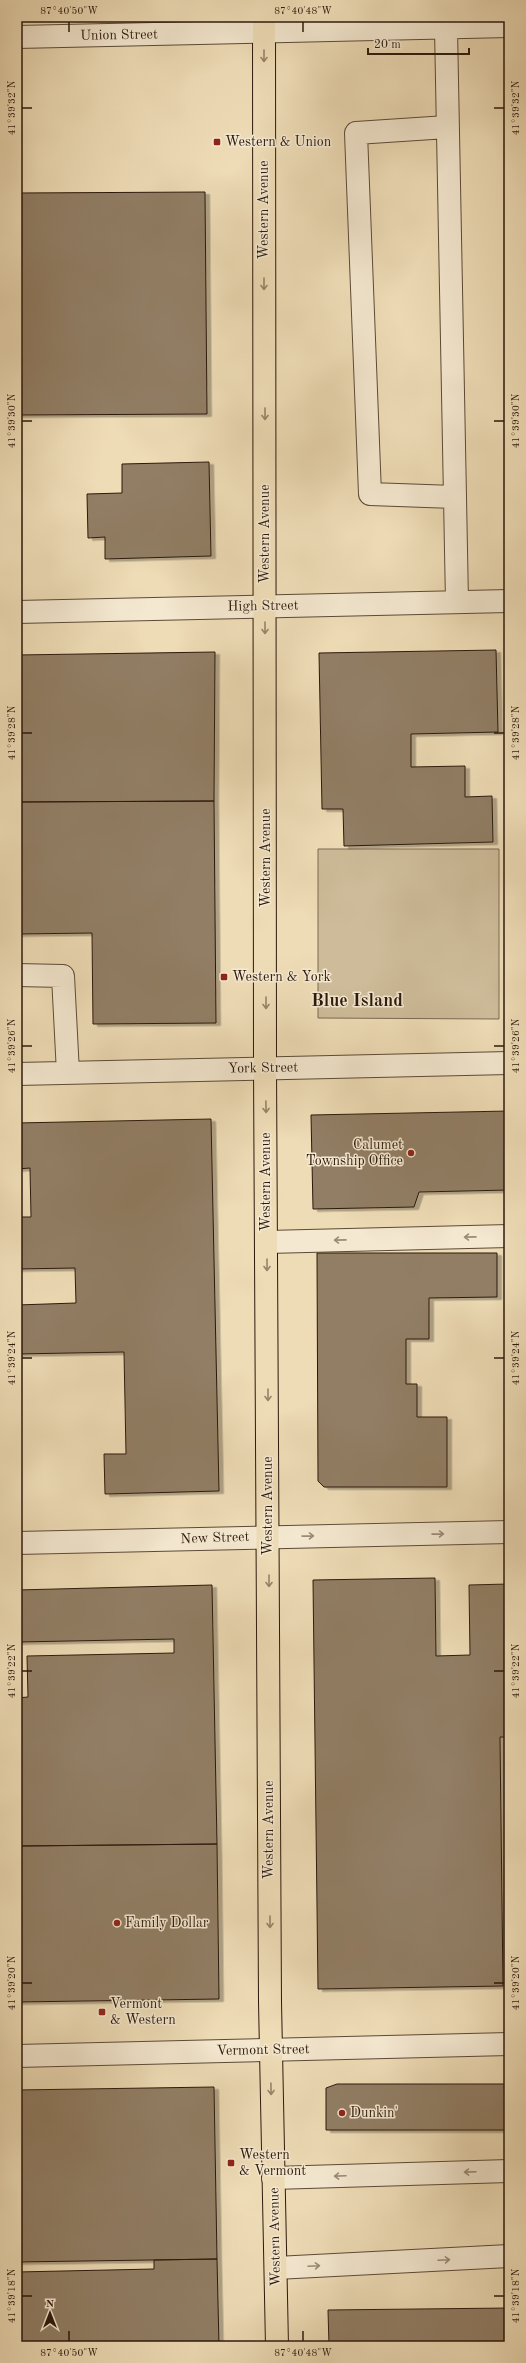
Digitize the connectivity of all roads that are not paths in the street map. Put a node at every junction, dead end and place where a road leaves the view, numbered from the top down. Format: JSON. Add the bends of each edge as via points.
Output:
{"nodes":[{"id":1,"x":264,"y":24,"type":"edge"},
{"id":2,"x":509,"y":26,"type":"edge"},
{"id":3,"x":446,"y":28,"type":"junction"},
{"id":4,"x":17,"y":38,"type":"edge"},
{"id":5,"x":447,"y":127,"type":"junction"},
{"id":6,"x":454,"y":497,"type":"junction"},
{"id":7,"x":509,"y":601,"type":"edge"},
{"id":8,"x":456,"y":602,"type":"junction"},
{"id":9,"x":265,"y":606,"type":"junction"},
{"id":10,"x":17,"y":612,"type":"edge"},
{"id":11,"x":17,"y":975,"type":"edge"},
{"id":12,"x":509,"y":1063,"type":"edge"},
{"id":13,"x":265,"y":1068,"type":"junction"},
{"id":14,"x":68,"y":1073,"type":"junction"},
{"id":15,"x":17,"y":1074,"type":"edge"},
{"id":16,"x":509,"y":1236,"type":"edge"},
{"id":17,"x":267,"y":1242,"type":"junction"},
{"id":18,"x":509,"y":1532,"type":"edge"},
{"id":19,"x":269,"y":1536,"type":"junction"},
{"id":20,"x":17,"y":1543,"type":"edge"},
{"id":21,"x":509,"y":2044,"type":"edge"},
{"id":22,"x":270,"y":2050,"type":"junction"},
{"id":23,"x":17,"y":2056,"type":"edge"},
{"id":24,"x":509,"y":2171,"type":"edge"},
{"id":25,"x":273,"y":2178,"type":"junction"},
{"id":26,"x":509,"y":2256,"type":"edge"},
{"id":27,"x":276,"y":2268,"type":"junction"},
{"id":28,"x":277,"y":2346,"type":"edge"}],
"edges":[{"from":1,"to":3,"type":"street","name":"Union Street"},
{"from":1,"to":4,"type":"street","name":"Union Street"},
{"from":1,"to":9,"type":"main road","name":"Western Avenue","one_way":true},
{"from":2,"to":3,"type":"street","name":"Union Street"},
{"from":3,"to":5,"type":"street"},
{"from":5,"to":6,"type":"street"},
{"from":5,"to":6,"type":"street","via":[[356,133],[370,494]]},
{"from":6,"to":8,"type":"street"},
{"from":7,"to":8,"type":"street","name":"High Street"},
{"from":8,"to":9,"type":"street","name":"High Street"},
{"from":9,"to":10,"type":"street","name":"High Street"},
{"from":9,"to":13,"type":"main road","name":"Western Avenue","one_way":true},
{"from":11,"to":14,"type":"street","via":[[63,976]]},
{"from":12,"to":13,"type":"street","name":"York Street"},
{"from":13,"to":14,"type":"street","name":"York Street"},
{"from":13,"to":17,"type":"main road","name":"Western Avenue","one_way":true},
{"from":14,"to":15,"type":"street","name":"York Street"},
{"from":16,"to":17,"type":"street","one_way":true},
{"from":17,"to":19,"type":"main road","name":"Western Avenue","one_way":true},
{"from":19,"to":18,"type":"street","name":"New Street","one_way":true},
{"from":19,"to":20,"type":"street","name":"New Street"},
{"from":19,"to":22,"type":"main road","name":"Western Avenue","one_way":true},
{"from":21,"to":22,"type":"street","name":"Vermont Street"},
{"from":22,"to":23,"type":"street","name":"Vermont Street"},
{"from":22,"to":25,"type":"main road","name":"Western Avenue","one_way":true},
{"from":24,"to":25,"type":"street","one_way":true},
{"from":25,"to":27,"type":"main road","name":"Western Avenue"},
{"from":27,"to":26,"type":"street","one_way":true},
{"from":27,"to":28,"type":"main road","name":"Western Avenue"}]}
